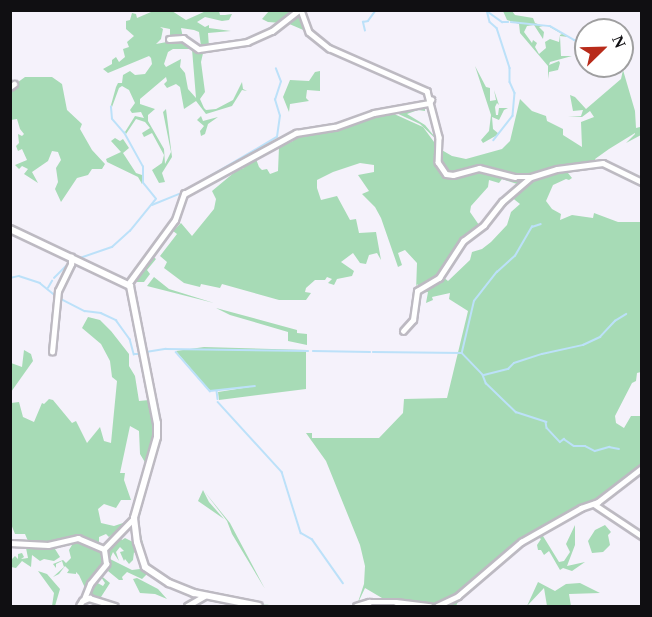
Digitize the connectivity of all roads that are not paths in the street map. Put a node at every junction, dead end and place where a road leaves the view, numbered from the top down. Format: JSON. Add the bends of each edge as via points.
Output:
{"nodes":[{"id":1,"x":300,"y":10,"type":"edge"},
{"id":2,"x":169,"y":39,"type":"dead end"},
{"id":3,"x":431,"y":100,"type":"junction"},
{"id":4,"x":531,"y":177,"type":"junction"},
{"id":5,"x":642,"y":182,"type":"edge"},
{"id":6,"x":10,"y":229,"type":"edge"},
{"id":7,"x":71,"y":258,"type":"junction"},
{"id":8,"x":128,"y":284,"type":"junction"},
{"id":9,"x":404,"y":331,"type":"dead end"},
{"id":10,"x":52,"y":352,"type":"dead end"},
{"id":11,"x":640,"y":472,"type":"edge"},
{"id":12,"x":594,"y":504,"type":"junction"},
{"id":13,"x":135,"y":518,"type":"junction"},
{"id":14,"x":642,"y":536,"type":"edge"},
{"id":15,"x":10,"y":543,"type":"edge"},
{"id":16,"x":104,"y":549,"type":"junction"},
{"id":17,"x":204,"y":596,"type":"junction"},
{"id":18,"x":84,"y":599,"type":"junction"},
{"id":19,"x":448,"y":604,"type":"edge"},
{"id":20,"x":79,"y":606,"type":"edge"},
{"id":21,"x":115,"y":606,"type":"edge"},
{"id":22,"x":187,"y":606,"type":"edge"},
{"id":23,"x":259,"y":606,"type":"edge"},
{"id":24,"x":356,"y":606,"type":"edge"},
{"id":25,"x":430,"y":606,"type":"edge"},
{"id":26,"x":437,"y":606,"type":"edge"}],
"edges":[{"from":1,"to":2,"type":"street","via":[[268,33],[247,42],[199,49],[183,39]]},
{"from":1,"to":3,"type":"street","via":[[309,32],[328,48],[417,85],[427,91]]},
{"from":3,"to":4,"type":"street","via":[[439,137],[438,162],[446,174],[479,168]]},
{"from":3,"to":8,"type":"street","via":[[296,133],[184,194],[175,220]]},
{"from":4,"to":5,"type":"street","via":[[597,163],[609,164]]},
{"from":4,"to":9,"type":"street","via":[[463,241],[441,276],[417,291],[413,320]]},
{"from":6,"to":7,"type":"main road"},
{"from":7,"to":8,"type":"main road"},
{"from":7,"to":10,"type":"street","via":[[58,291]]},
{"from":8,"to":13,"type":"main road","via":[[155,407],[157,433]]},
{"from":11,"to":12,"type":"street"},
{"from":12,"to":14,"type":"street"},
{"from":12,"to":19,"type":"street","via":[[516,546]]},
{"from":13,"to":16,"type":"street"},
{"from":13,"to":17,"type":"main road","via":[[141,557],[148,570]]},
{"from":15,"to":16,"type":"street","via":[[48,545],[78,538]]},
{"from":16,"to":18,"type":"street","via":[[106,564]]},
{"from":17,"to":22,"type":"street"},
{"from":17,"to":23,"type":"main road"},
{"from":18,"to":20,"type":"street"},
{"from":18,"to":21,"type":"street"},
{"from":19,"to":26,"type":"street"},
{"from":24,"to":25,"type":"street","via":[[369,602]]}]}
